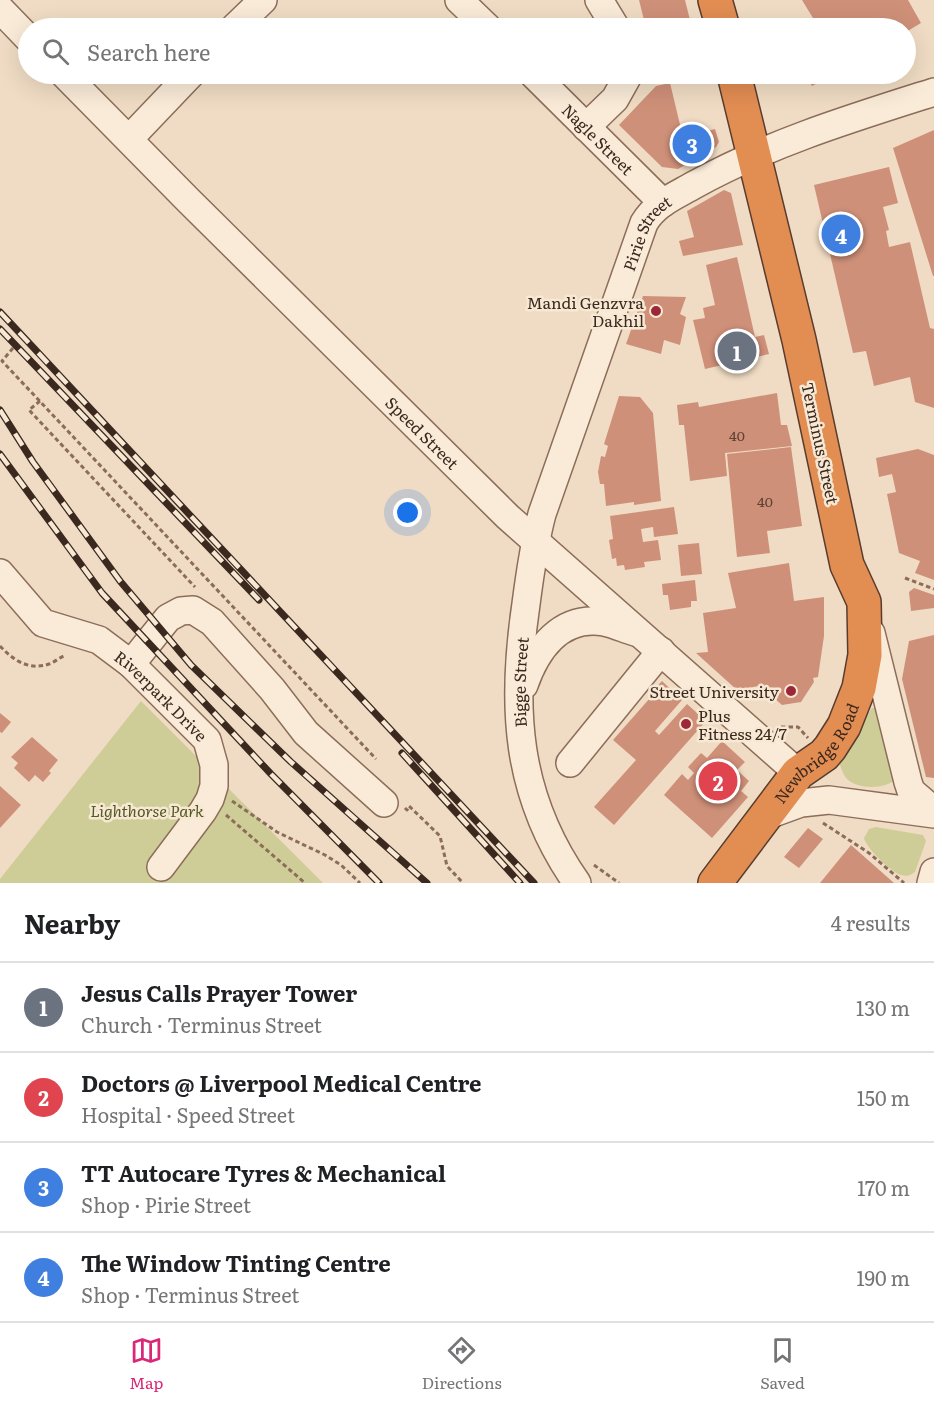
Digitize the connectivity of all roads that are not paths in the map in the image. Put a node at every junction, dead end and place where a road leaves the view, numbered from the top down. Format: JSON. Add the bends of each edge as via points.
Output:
{"nodes":[{"id":1,"x":262,"y":0,"type":"edge"},
{"id":2,"x":459,"y":0,"type":"edge"},
{"id":3,"x":599,"y":0,"type":"edge"},
{"id":4,"x":715,"y":0,"type":"edge"},
{"id":5,"x":0,"y":9,"type":"edge"},
{"id":6,"x":244,"y":18,"type":"edge"},
{"id":7,"x":478,"y":18,"type":"edge"},
{"id":8,"x":610,"y":18,"type":"edge"},
{"id":9,"x":720,"y":18,"type":"edge"},
{"id":10,"x":18,"y":28,"type":"edge"},
{"id":11,"x":74,"y":84,"type":"edge"},
{"id":12,"x":181,"y":84,"type":"edge"},
{"id":13,"x":543,"y":84,"type":"edge"},
{"id":14,"x":623,"y":84,"type":"edge"},
{"id":15,"x":737,"y":84,"type":"edge"},
{"id":16,"x":934,"y":92,"type":"edge"},
{"id":17,"x":586,"y":127,"type":"junction"},
{"id":18,"x":129,"y":139,"type":"junction"},
{"id":19,"x":755,"y":154,"type":"junction"},
{"id":20,"x":663,"y":203,"type":"junction"},
{"id":21,"x":535,"y":542,"type":"junction"},
{"id":22,"x":847,"y":565,"type":"junction"},
{"id":23,"x":0,"y":573,"type":"edge"},
{"id":24,"x":864,"y":602,"type":"junction"},
{"id":25,"x":652,"y":643,"type":"junction"},
{"id":26,"x":131,"y":664,"type":"junction"},
{"id":27,"x":517,"y":706,"type":"junction"},
{"id":28,"x":570,"y":763,"type":"dead end"},
{"id":29,"x":798,"y":773,"type":"junction"},
{"id":30,"x":384,"y":802,"type":"dead end"},
{"id":31,"x":932,"y":808,"type":"edge"},
{"id":32,"x":768,"y":815,"type":"junction"},
{"id":33,"x":161,"y":867,"type":"dead end"},
{"id":34,"x":581,"y":872,"type":"edge"},
{"id":35,"x":934,"y":872,"type":"edge"},
{"id":36,"x":715,"y":883,"type":"edge"},
{"id":37,"x":930,"y":883,"type":"edge"}],
"edges":[{"from":1,"to":6,"type":"street"},
{"from":2,"to":7,"type":"street"},
{"from":3,"to":8,"type":"street"},
{"from":4,"to":9,"type":"highway"},
{"from":5,"to":10,"type":"street"},
{"from":11,"to":18,"type":"street","name":"Speed Street"},
{"from":12,"to":18,"type":"street"},
{"from":13,"to":17,"type":"street","name":"Nagle Street"},
{"from":14,"to":17,"type":"street","via":[[615,99]]},
{"from":15,"to":19,"type":"highway","name":"Terminus Street"},
{"from":16,"to":19,"type":"street","name":"Pirie Street"},
{"from":17,"to":20,"type":"street","name":"Nagle Street"},
{"from":18,"to":21,"type":"street","name":"Speed Street"},
{"from":19,"to":20,"type":"street","name":"Pirie Street"},
{"from":19,"to":22,"type":"highway","name":"Terminus Street","via":[[800,340]]},
{"from":20,"to":21,"type":"street","name":"Pirie Street","via":[[651,212],[638,241]]},
{"from":21,"to":25,"type":"street","name":"Speed Street"},
{"from":21,"to":27,"type":"street","name":"Bigge Street","via":[[522,632]]},
{"from":22,"to":24,"type":"highway","name":"Terminus Street"},
{"from":22,"to":29,"type":"highway","via":[[842,674]]},
{"from":23,"to":26,"type":"street","name":"Riverpark Drive","via":[[43,623],[99,640]]},
{"from":24,"to":29,"type":"highway","name":"Newbridge Road","via":[[866,655],[859,688],[844,726],[830,748]]},
{"from":24,"to":31,"type":"street","name":"Terminus Street","via":[[908,782],[911,791]]},
{"from":25,"to":27,"type":"street","via":[[605,622],[575,623],[562,628],[539,652]]},
{"from":25,"to":28,"type":"street"},
{"from":25,"to":29,"type":"street","name":"Speed Street"},
{"from":26,"to":30,"type":"street","via":[[168,618],[193,610],[212,622],[306,733]]},
{"from":26,"to":33,"type":"street","name":"Riverpark Drive","via":[[207,740],[214,765],[210,799]]},
{"from":27,"to":34,"type":"street","name":"Bigge Street","via":[[521,748],[547,833]]},
{"from":29,"to":32,"type":"highway","name":"Newbridge Road"},
{"from":31,"to":32,"type":"street","via":[[829,800],[801,803]]},
{"from":32,"to":36,"type":"highway","name":"Newbridge Road"},
{"from":35,"to":37,"type":"street"}]}
